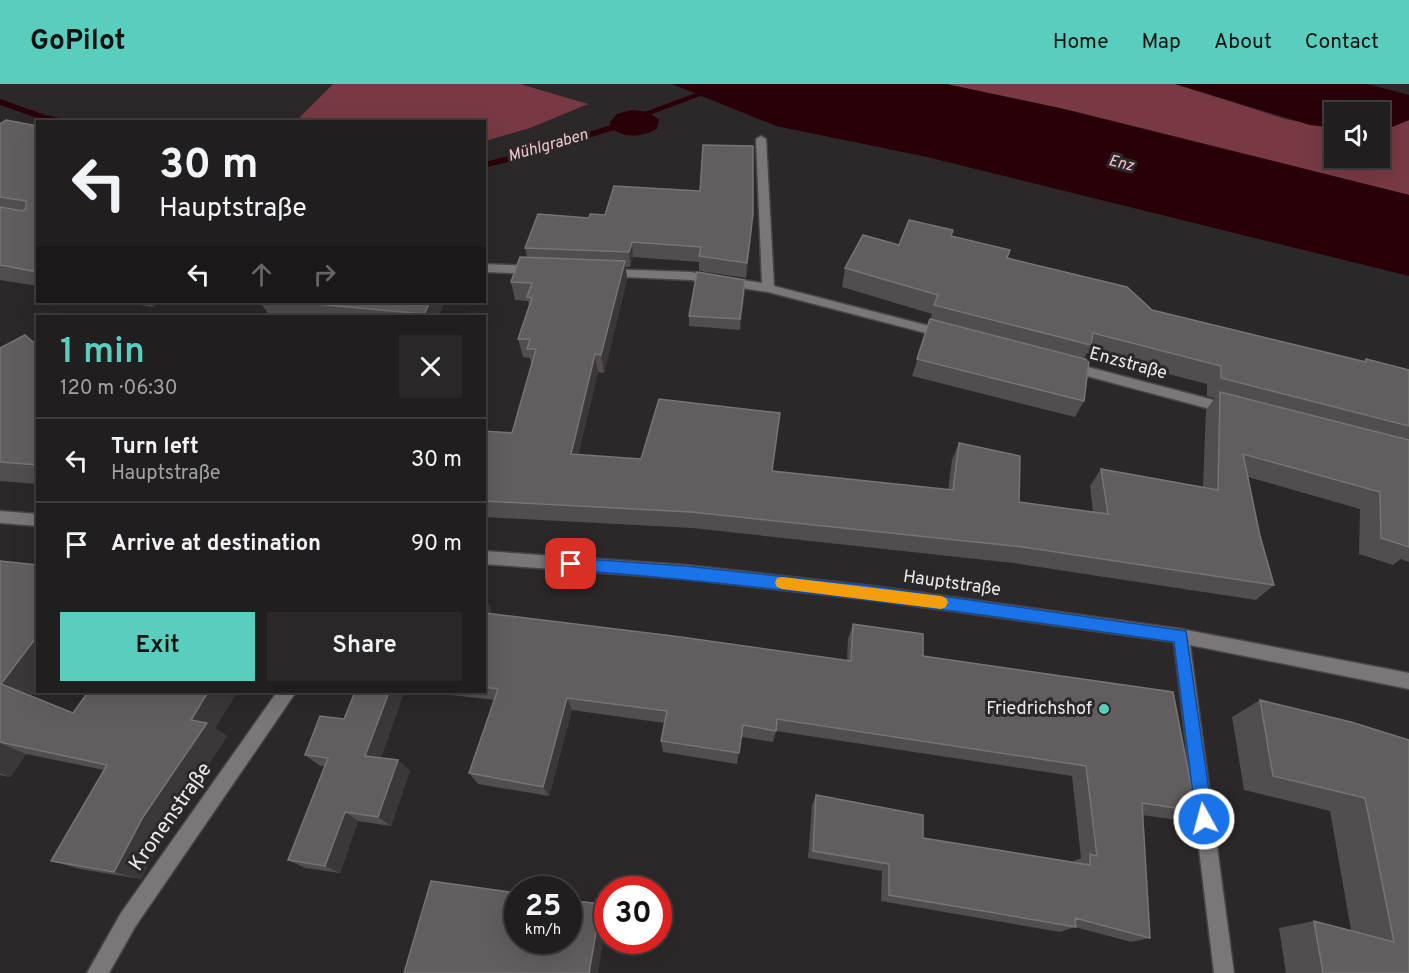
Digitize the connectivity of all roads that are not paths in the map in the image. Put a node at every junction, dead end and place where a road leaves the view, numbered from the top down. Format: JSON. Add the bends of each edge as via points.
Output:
{"nodes":[{"id":1,"x":761,"y":139,"type":"dead end"},
{"id":2,"x":486,"y":268,"type":"edge"},
{"id":3,"x":544,"y":270,"type":"edge"},
{"id":4,"x":589,"y":272,"type":"edge"},
{"id":5,"x":768,"y":288,"type":"junction"},
{"id":6,"x":958,"y":338,"type":"edge"},
{"id":7,"x":1056,"y":364,"type":"edge"},
{"id":8,"x":1238,"y":412,"type":"edge"},
{"id":9,"x":0,"y":517,"type":"edge"},
{"id":10,"x":36,"y":520,"type":"edge"},
{"id":11,"x":486,"y":557,"type":"edge"},
{"id":12,"x":1181,"y":636,"type":"junction"},
{"id":13,"x":1409,"y":681,"type":"edge"},
{"id":14,"x":286,"y":693,"type":"edge"},
{"id":15,"x":97,"y":973,"type":"edge"},
{"id":16,"x":1224,"y":973,"type":"edge"}],
"edges":[{"from":1,"to":5,"type":"street"},
{"from":2,"to":3,"type":"street"},
{"from":4,"to":5,"type":"street","via":[[691,276]]},
{"from":5,"to":6,"type":"street"},
{"from":7,"to":8,"type":"street","name":"Enzstraße"},
{"from":9,"to":10,"type":"street"},
{"from":11,"to":12,"type":"street","name":"Hauptstraße","via":[[685,572],[860,591]]},
{"from":12,"to":13,"type":"street","name":"Hauptstraße"},
{"from":12,"to":16,"type":"street"},
{"from":14,"to":15,"type":"street","name":"Kronenstraße","via":[[128,920]]}]}
